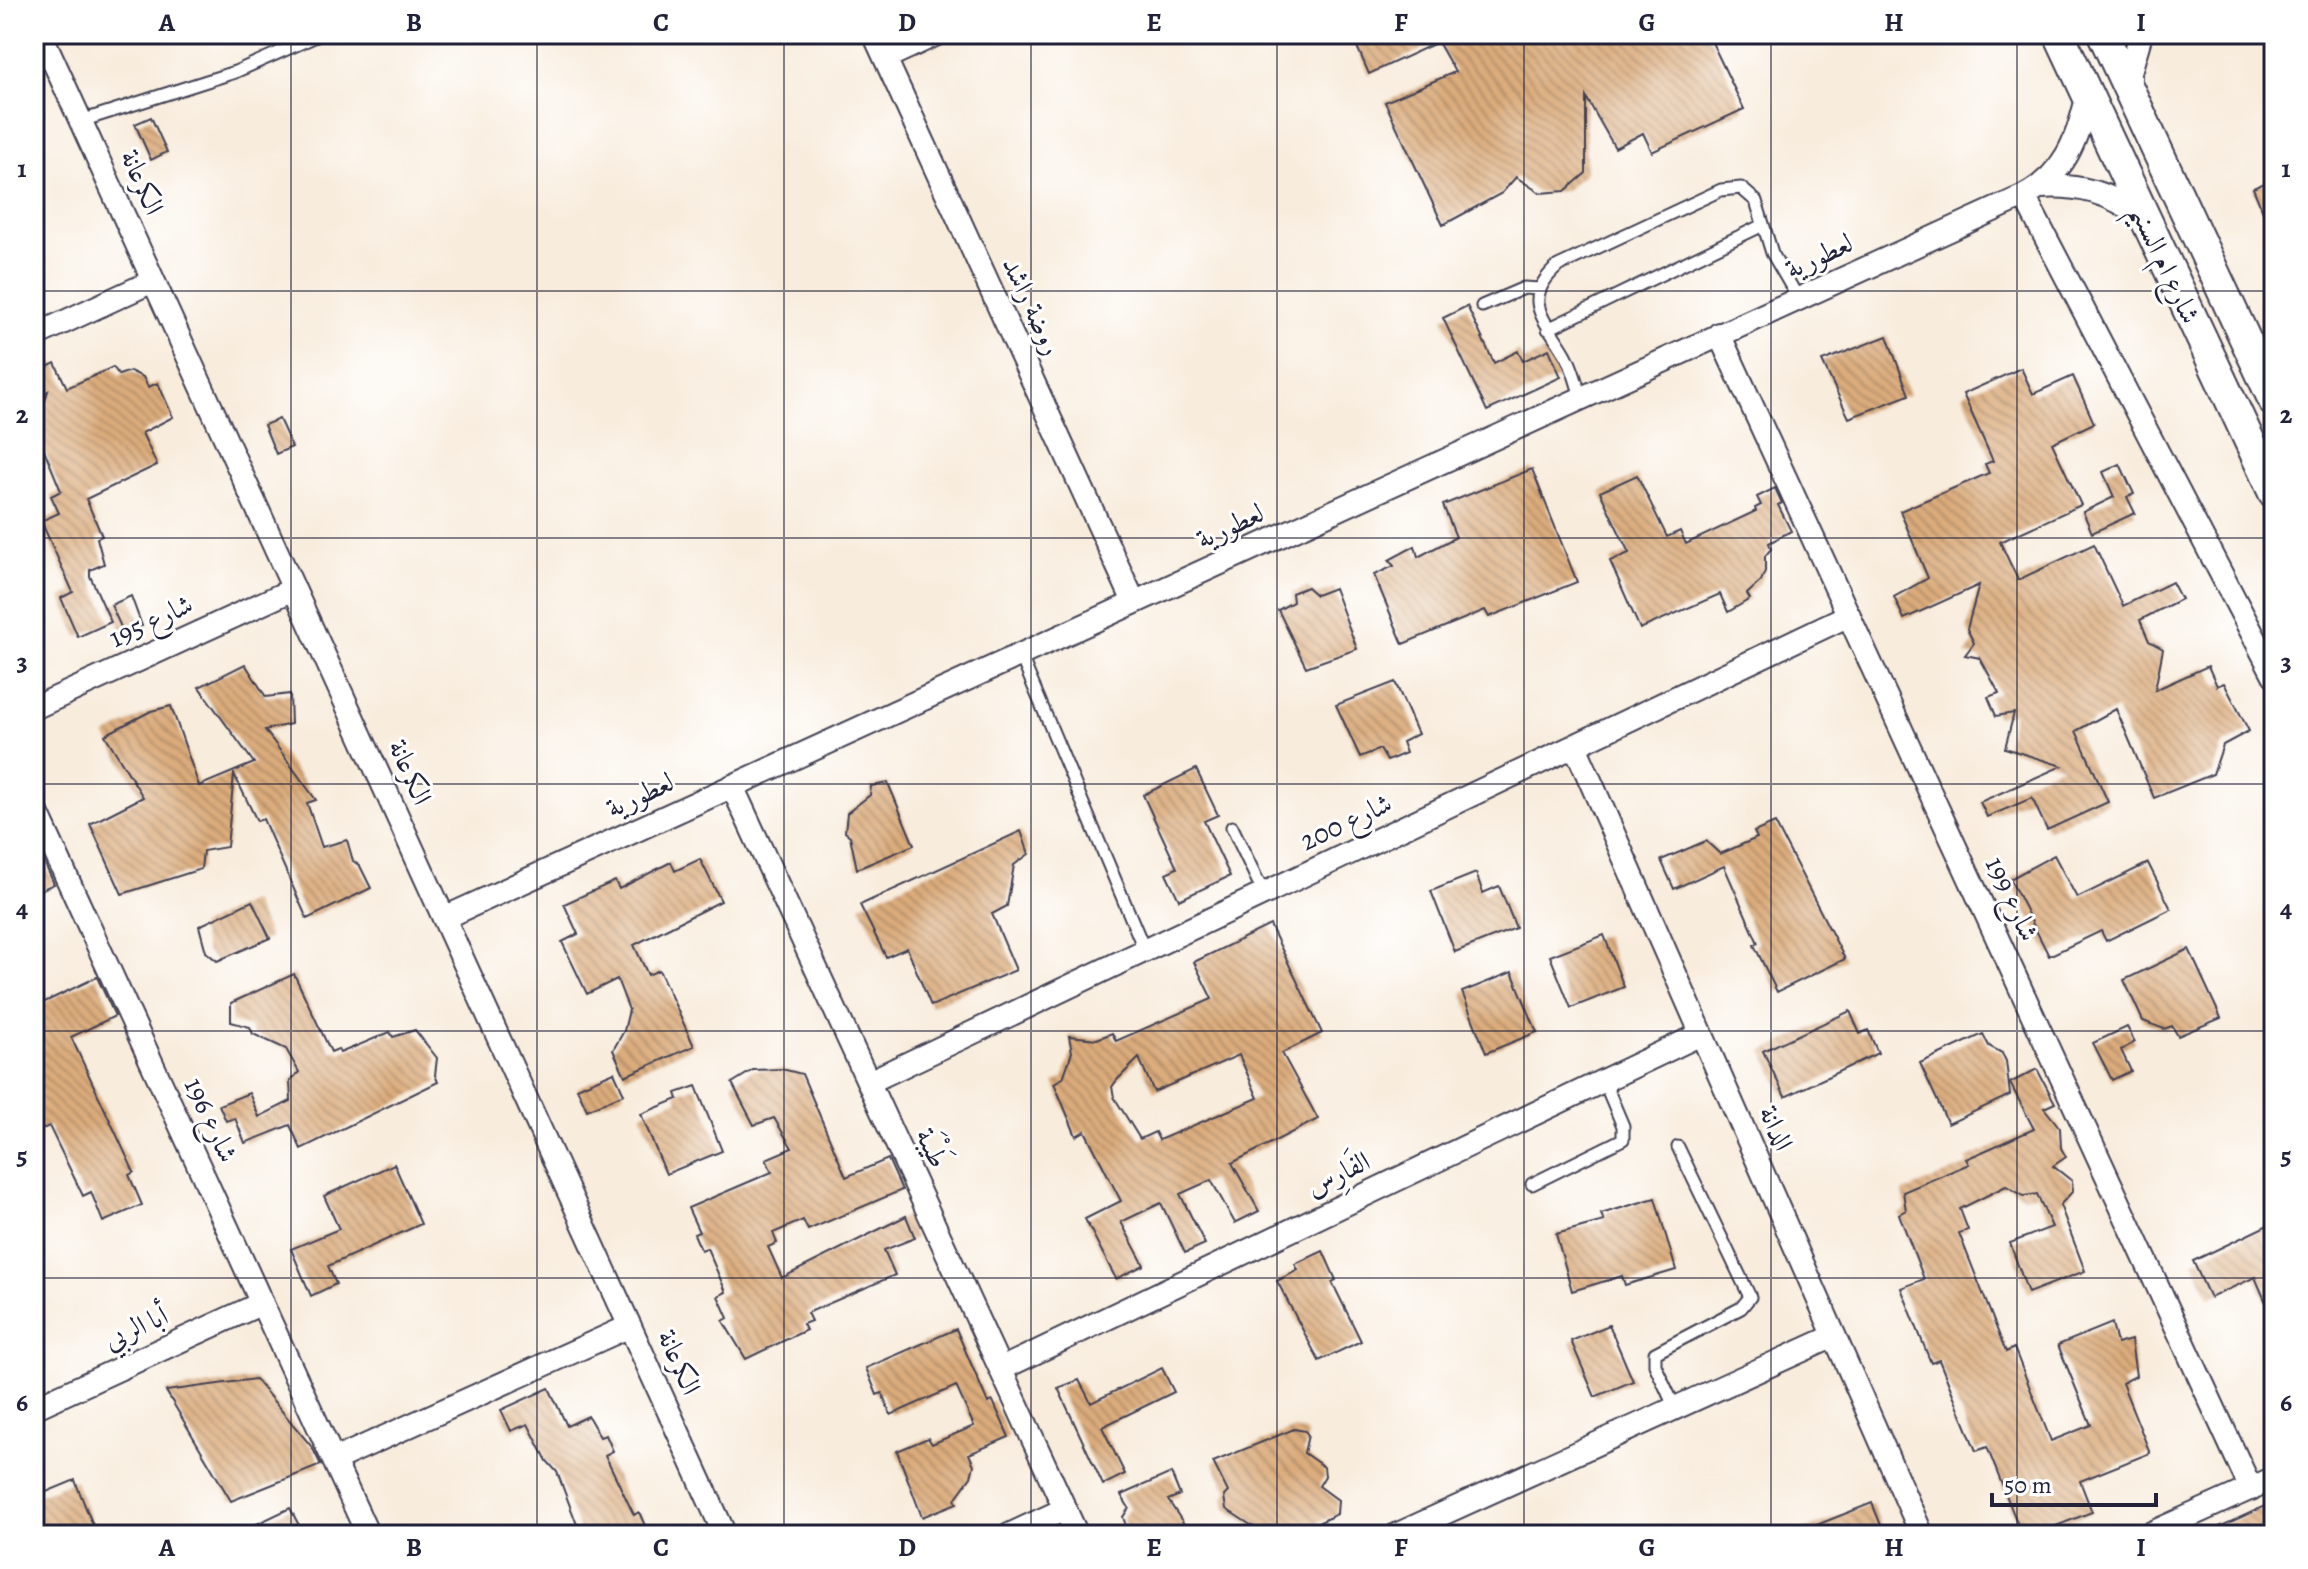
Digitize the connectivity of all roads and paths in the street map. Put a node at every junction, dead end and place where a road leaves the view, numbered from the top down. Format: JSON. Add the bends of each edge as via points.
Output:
{"nodes":[{"id":1,"x":41,"y":34,"type":"edge"},
{"id":2,"x":321,"y":34,"type":"edge"},
{"id":3,"x":874,"y":34,"type":"edge"},
{"id":4,"x":937,"y":34,"type":"edge"},
{"id":5,"x":2059,"y":34,"type":"edge"},
{"id":6,"x":2103,"y":34,"type":"edge"},
{"id":7,"x":2141,"y":34,"type":"edge"},
{"id":8,"x":885,"y":58,"type":"junction"},
{"id":9,"x":2130,"y":96,"type":"junction"},
{"id":10,"x":2087,"y":98,"type":"junction"},
{"id":11,"x":81,"y":121,"type":"junction"},
{"id":12,"x":2032,"y":192,"type":"junction"},
{"id":13,"x":2141,"y":215,"type":"junction"},
{"id":14,"x":1763,"y":225,"type":"junction"},
{"id":15,"x":153,"y":281,"type":"junction"},
{"id":16,"x":1540,"y":289,"type":"junction"},
{"id":17,"x":1798,"y":298,"type":"junction"},
{"id":18,"x":1482,"y":306,"type":"dead end"},
{"id":19,"x":1548,"y":329,"type":"junction"},
{"id":20,"x":1719,"y":334,"type":"junction"},
{"id":21,"x":34,"y":336,"type":"edge"},
{"id":22,"x":1581,"y":398,"type":"junction"},
{"id":23,"x":2274,"y":401,"type":"edge"},
{"id":24,"x":2274,"y":493,"type":"edge"},
{"id":25,"x":294,"y":589,"type":"junction"},
{"id":26,"x":1134,"y":602,"type":"junction"},
{"id":27,"x":1849,"y":615,"type":"junction"},
{"id":28,"x":1020,"y":654,"type":"junction"},
{"id":29,"x":2274,"y":675,"type":"edge"},
{"id":30,"x":34,"y":708,"type":"edge"},
{"id":31,"x":1575,"y":746,"type":"junction"},
{"id":32,"x":732,"y":786,"type":"junction"},
{"id":33,"x":34,"y":806,"type":"edge"},
{"id":34,"x":1232,"y":827,"type":"dead end"},
{"id":35,"x":1264,"y":894,"type":"junction"},
{"id":36,"x":444,"y":918,"type":"junction"},
{"id":37,"x":1145,"y":951,"type":"junction"},
{"id":38,"x":1701,"y":1034,"type":"junction"},
{"id":39,"x":1604,"y":1081,"type":"junction"},
{"id":40,"x":869,"y":1082,"type":"junction"},
{"id":41,"x":1678,"y":1147,"type":"dead end"},
{"id":42,"x":1532,"y":1184,"type":"dead end"},
{"id":43,"x":262,"y":1303,"type":"junction"},
{"id":44,"x":630,"y":1326,"type":"junction"},
{"id":45,"x":1834,"y":1336,"type":"junction"},
{"id":46,"x":1001,"y":1369,"type":"junction"},
{"id":47,"x":34,"y":1408,"type":"edge"},
{"id":48,"x":1675,"y":1408,"type":"junction"},
{"id":49,"x":334,"y":1460,"type":"junction"},
{"id":50,"x":2274,"y":1478,"type":"edge"},
{"id":51,"x":2251,"y":1489,"type":"junction"},
{"id":52,"x":1065,"y":1509,"type":"junction"},
{"id":53,"x":368,"y":1535,"type":"edge"},
{"id":54,"x":725,"y":1535,"type":"edge"},
{"id":55,"x":1009,"y":1535,"type":"edge"},
{"id":56,"x":1077,"y":1535,"type":"edge"},
{"id":57,"x":1396,"y":1535,"type":"edge"},
{"id":58,"x":1922,"y":1535,"type":"edge"},
{"id":59,"x":2147,"y":1535,"type":"edge"}],
"edges":[{"from":1,"to":11,"type":"street","name":"الكرعانة"},
{"from":2,"to":11,"type":"lane","via":[[235,72]]},
{"from":3,"to":8,"type":"street","name":"روضة راشد"},
{"from":4,"to":8,"type":"street"},
{"from":5,"to":10,"type":"main road","name":"شارع ام السنيم"},
{"from":6,"to":9,"type":"main road","name":"شارع ام السنيم"},
{"from":7,"to":9,"type":"street","via":[[2130,72]]},
{"from":8,"to":26,"type":"street","name":"روضة راشد"},
{"from":9,"to":23,"type":"main road","name":"شارع ام السنيم"},
{"from":10,"to":12,"type":"street","name":"لعطورية","via":[[2073,147],[2059,169]]},
{"from":10,"to":13,"type":"main road","name":"شارع ام السنيم"},
{"from":11,"to":15,"type":"street","name":"الكرعانة"},
{"from":12,"to":13,"type":"street","name":"لعطورية","via":[[2068,185],[2095,190]]},
{"from":12,"to":17,"type":"street","name":"لعطورية"},
{"from":12,"to":29,"type":"street"},
{"from":13,"to":24,"type":"main road","name":"شارع ام السنيم"},
{"from":14,"to":16,"type":"lane","via":[[1750,193],[1731,187],[1558,266]]},
{"from":14,"to":17,"type":"lane"},
{"from":14,"to":19,"type":"lane"},
{"from":15,"to":21,"type":"street"},
{"from":15,"to":25,"type":"street","name":"الكرعانة"},
{"from":16,"to":18,"type":"lane","via":[[1524,288]]},
{"from":16,"to":19,"type":"lane","via":[[1537,303]]},
{"from":17,"to":20,"type":"street","name":"لعطورية"},
{"from":19,"to":22,"type":"lane","via":[[1570,364]]},
{"from":20,"to":22,"type":"street","name":"لعطورية"},
{"from":20,"to":27,"type":"street","name":"شارع 199"},
{"from":22,"to":26,"type":"street","name":"لعطورية"},
{"from":25,"to":30,"type":"street","name":"شارع 195"},
{"from":25,"to":36,"type":"street","name":"الكرعانة"},
{"from":26,"to":28,"type":"street","name":"لعطورية"},
{"from":27,"to":31,"type":"street","name":"شارع 200"},
{"from":27,"to":51,"type":"street","name":"شارع 199"},
{"from":28,"to":32,"type":"street","name":"لعطورية"},
{"from":28,"to":37,"type":"lane"},
{"from":31,"to":35,"type":"street","name":"شارع 200"},
{"from":31,"to":38,"type":"street","name":"الدانة"},
{"from":32,"to":36,"type":"street","name":"لعطورية"},
{"from":32,"to":40,"type":"street","name":"طَيْبَة"},
{"from":33,"to":43,"type":"street","name":"شارع 196"},
{"from":34,"to":35,"type":"lane"},
{"from":35,"to":37,"type":"street","name":"شارع 200"},
{"from":36,"to":44,"type":"street","name":"الكرعانة"},
{"from":37,"to":40,"type":"street","name":"شارع 200"},
{"from":38,"to":39,"type":"street","name":"الفَارِس"},
{"from":38,"to":45,"type":"street","name":"الدانة"},
{"from":39,"to":42,"type":"lane","via":[[1623,1126],[1623,1139]]},
{"from":39,"to":46,"type":"street","name":"الفَارِس"},
{"from":40,"to":46,"type":"street","name":"طَيْبَة"},
{"from":41,"to":48,"type":"lane","via":[[1750,1297],[1745,1306],[1655,1353],[1655,1365]]},
{"from":43,"to":47,"type":"street","name":"أبا الربي"},
{"from":43,"to":49,"type":"street","name":"شارع 196"},
{"from":44,"to":49,"type":"street"},
{"from":44,"to":54,"type":"street","name":"الكرعانة"},
{"from":45,"to":48,"type":"street"},
{"from":45,"to":58,"type":"street","name":"الدانة"},
{"from":46,"to":52,"type":"street","name":"طَيْبَة"},
{"from":48,"to":57,"type":"street"},
{"from":49,"to":53,"type":"street","name":"شارع 196"},
{"from":50,"to":51,"type":"street"},
{"from":51,"to":59,"type":"street"},
{"from":52,"to":55,"type":"street"},
{"from":52,"to":56,"type":"street","name":"طَيْبَة"}]}
